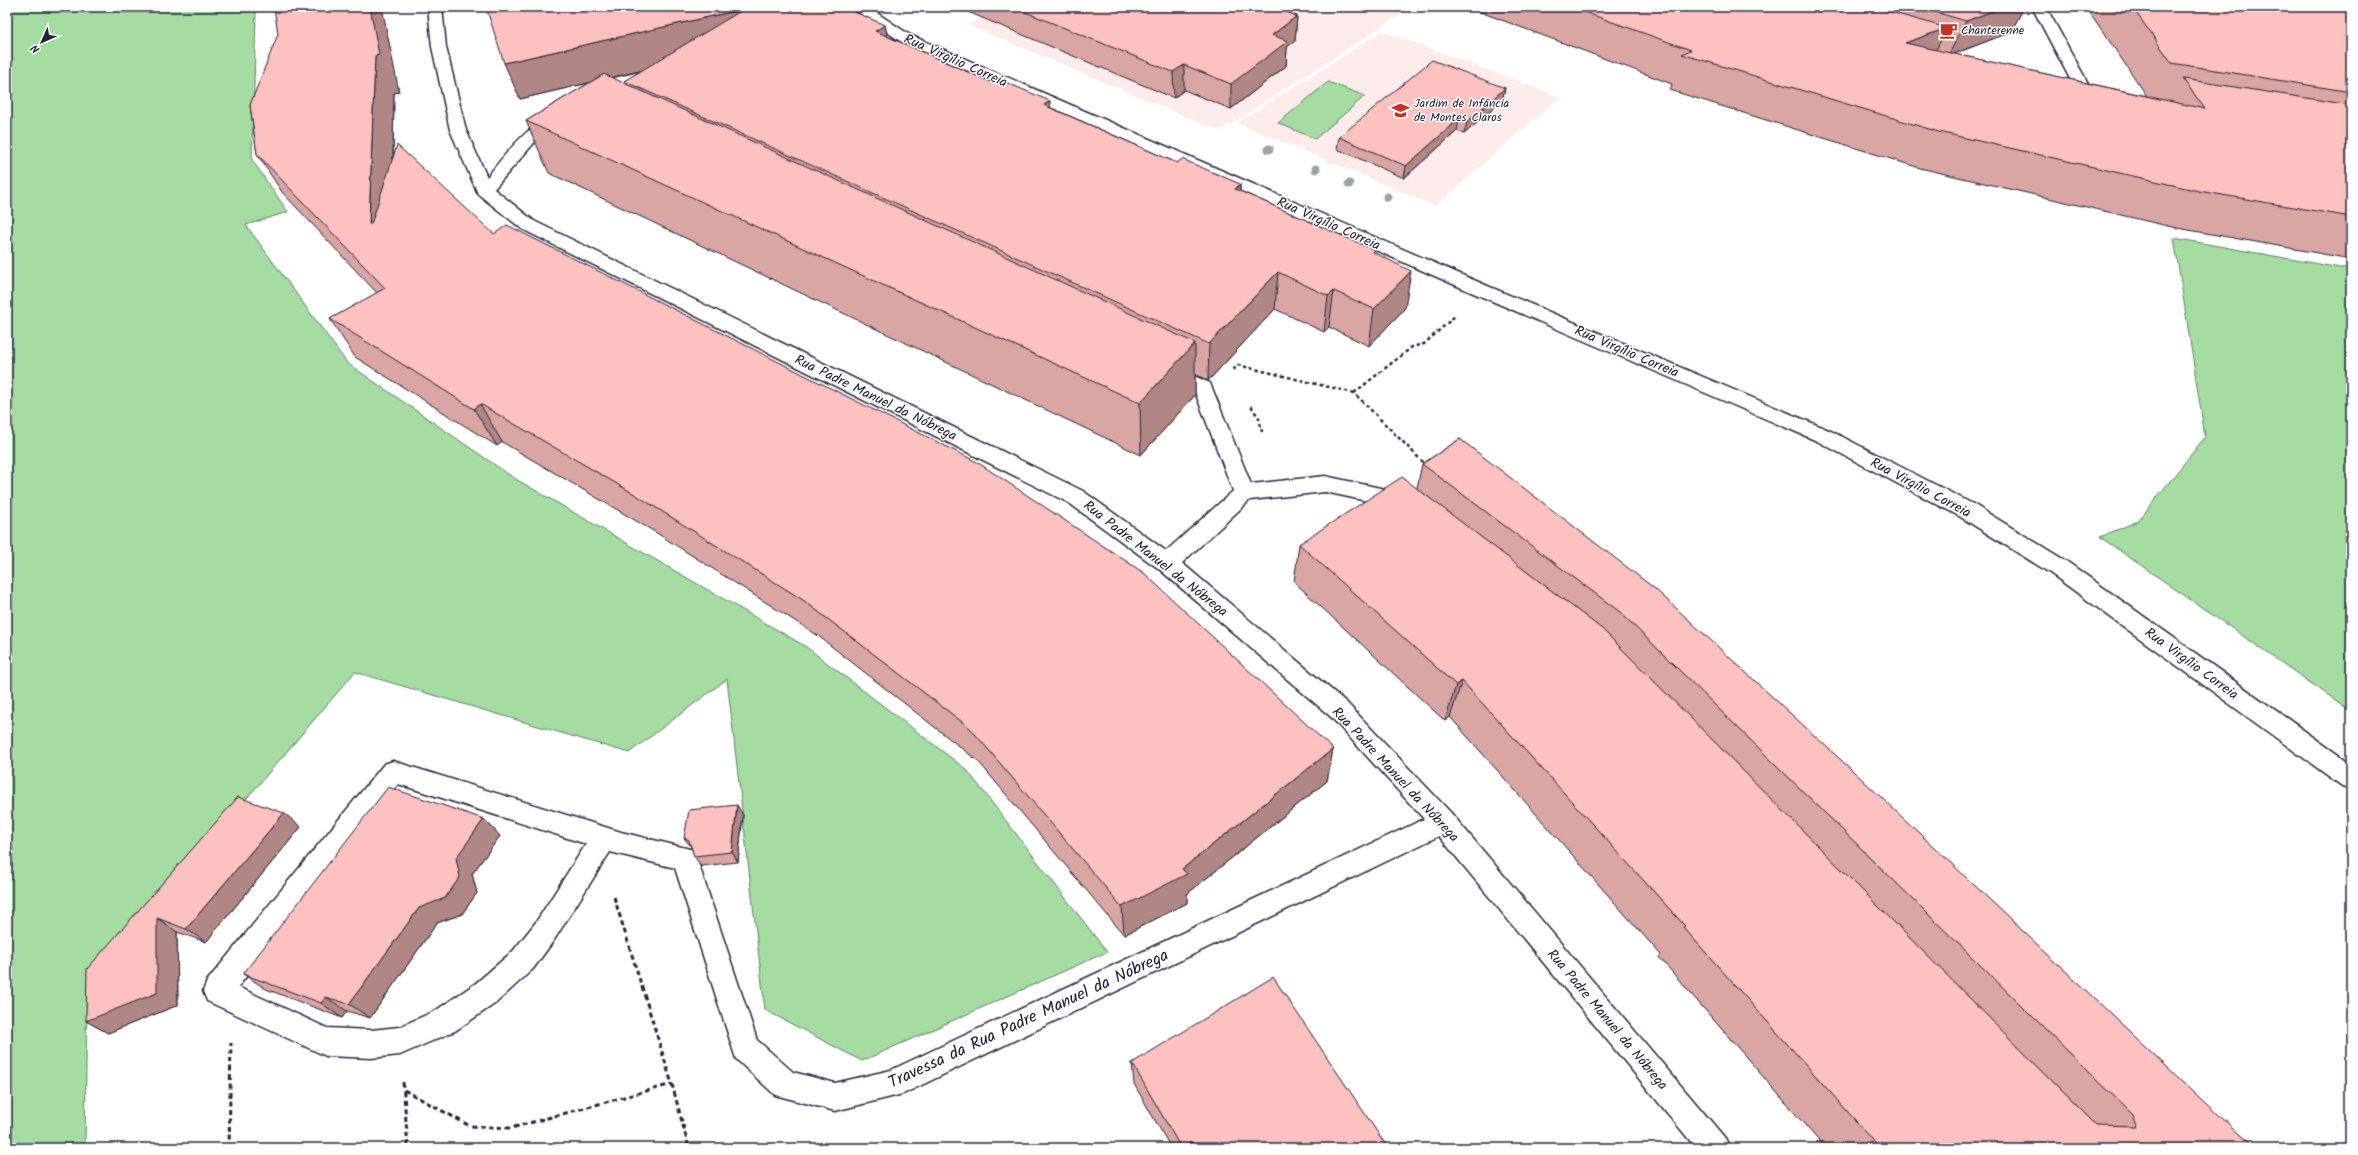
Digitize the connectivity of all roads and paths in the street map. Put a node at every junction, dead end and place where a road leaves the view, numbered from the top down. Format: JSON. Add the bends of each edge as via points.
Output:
{"nodes":[{"id":1,"x":435,"y":7,"type":"edge"},
{"id":2,"x":858,"y":7,"type":"edge"},
{"id":3,"x":2039,"y":7,"type":"edge"},
{"id":4,"x":2063,"y":89,"type":"edge"},
{"id":5,"x":2086,"y":94,"type":"junction"},
{"id":6,"x":2101,"y":97,"type":"edge"},
{"id":7,"x":573,"y":116,"type":"edge"},
{"id":8,"x":484,"y":190,"type":"junction"},
{"id":9,"x":1446,"y":326,"type":"dead end"},
{"id":10,"x":1153,"y":364,"type":"edge"},
{"id":11,"x":1229,"y":374,"type":"dead end"},
{"id":12,"x":1354,"y":393,"type":"junction"},
{"id":13,"x":1251,"y":405,"type":"dead end"},
{"id":14,"x":1263,"y":439,"type":"dead end"},
{"id":15,"x":1429,"y":468,"type":"edge"},
{"id":16,"x":1244,"y":493,"type":"junction"},
{"id":17,"x":1418,"y":522,"type":"edge"},
{"id":18,"x":1167,"y":563,"type":"junction"},
{"id":19,"x":2351,"y":778,"type":"edge"},
{"id":20,"x":1443,"y":822,"type":"junction"},
{"id":21,"x":607,"y":845,"type":"junction"},
{"id":22,"x":232,"y":997,"type":"junction"},
{"id":23,"x":400,"y":1041,"type":"junction"},
{"id":24,"x":672,"y":1084,"type":"junction"},
{"id":25,"x":404,"y":1090,"type":"junction"},
{"id":26,"x":229,"y":1148,"type":"edge"},
{"id":27,"x":408,"y":1148,"type":"edge"},
{"id":28,"x":688,"y":1148,"type":"edge"},
{"id":29,"x":1715,"y":1148,"type":"edge"}],
"edges":[{"from":1,"to":8,"type":"street","name":"Rua Padre Manuel da Nóbrega","via":[[439,47],[458,130]]},
{"from":2,"to":19,"type":"street","name":"Rua Virgílio Correia","via":[[905,38],[1824,436],[1966,510],[2058,567]]},
{"from":3,"to":5,"type":"street"},
{"from":4,"to":5,"type":"street"},
{"from":5,"to":6,"type":"street"},
{"from":7,"to":8,"type":"street","via":[[565,116],[535,132]]},
{"from":8,"to":18,"type":"street","name":"Rua Padre Manuel da Nóbrega","via":[[528,225],[1076,497]]},
{"from":9,"to":12,"type":"path","via":[[1424,344],[1412,347]]},
{"from":10,"to":16,"type":"street","via":[[1203,388]]},
{"from":11,"to":12,"type":"path","via":[[1238,365]]},
{"from":12,"to":15,"type":"path"},
{"from":13,"to":14,"type":"path","via":[[1260,418]]},
{"from":16,"to":17,"type":"street","via":[[1325,484],[1387,497]]},
{"from":16,"to":18,"type":"street"},
{"from":18,"to":20,"type":"street","name":"Rua Padre Manuel da Nóbrega","via":[[1339,710]]},
{"from":20,"to":21,"type":"street","name":"Travessa da Rua Padre Manuel da Nóbrega","via":[[893,1084],[835,1097],[785,1085],[746,1049],[684,858]]},
{"from":20,"to":29,"type":"street","name":"Rua Padre Manuel da Nóbrega"},
{"from":21,"to":22,"type":"street","via":[[393,772],[217,991]]},
{"from":21,"to":23,"type":"street","via":[[523,960],[486,993],[445,1021]]},
{"from":21,"to":24,"type":"path","via":[[618,908]]},
{"from":22,"to":23,"type":"street","via":[[326,1042],[371,1044]]},
{"from":22,"to":26,"type":"path"},
{"from":23,"to":25,"type":"path"},
{"from":24,"to":25,"type":"path","via":[[511,1128],[470,1126]]},
{"from":24,"to":28,"type":"path"},
{"from":25,"to":27,"type":"path"}]}
